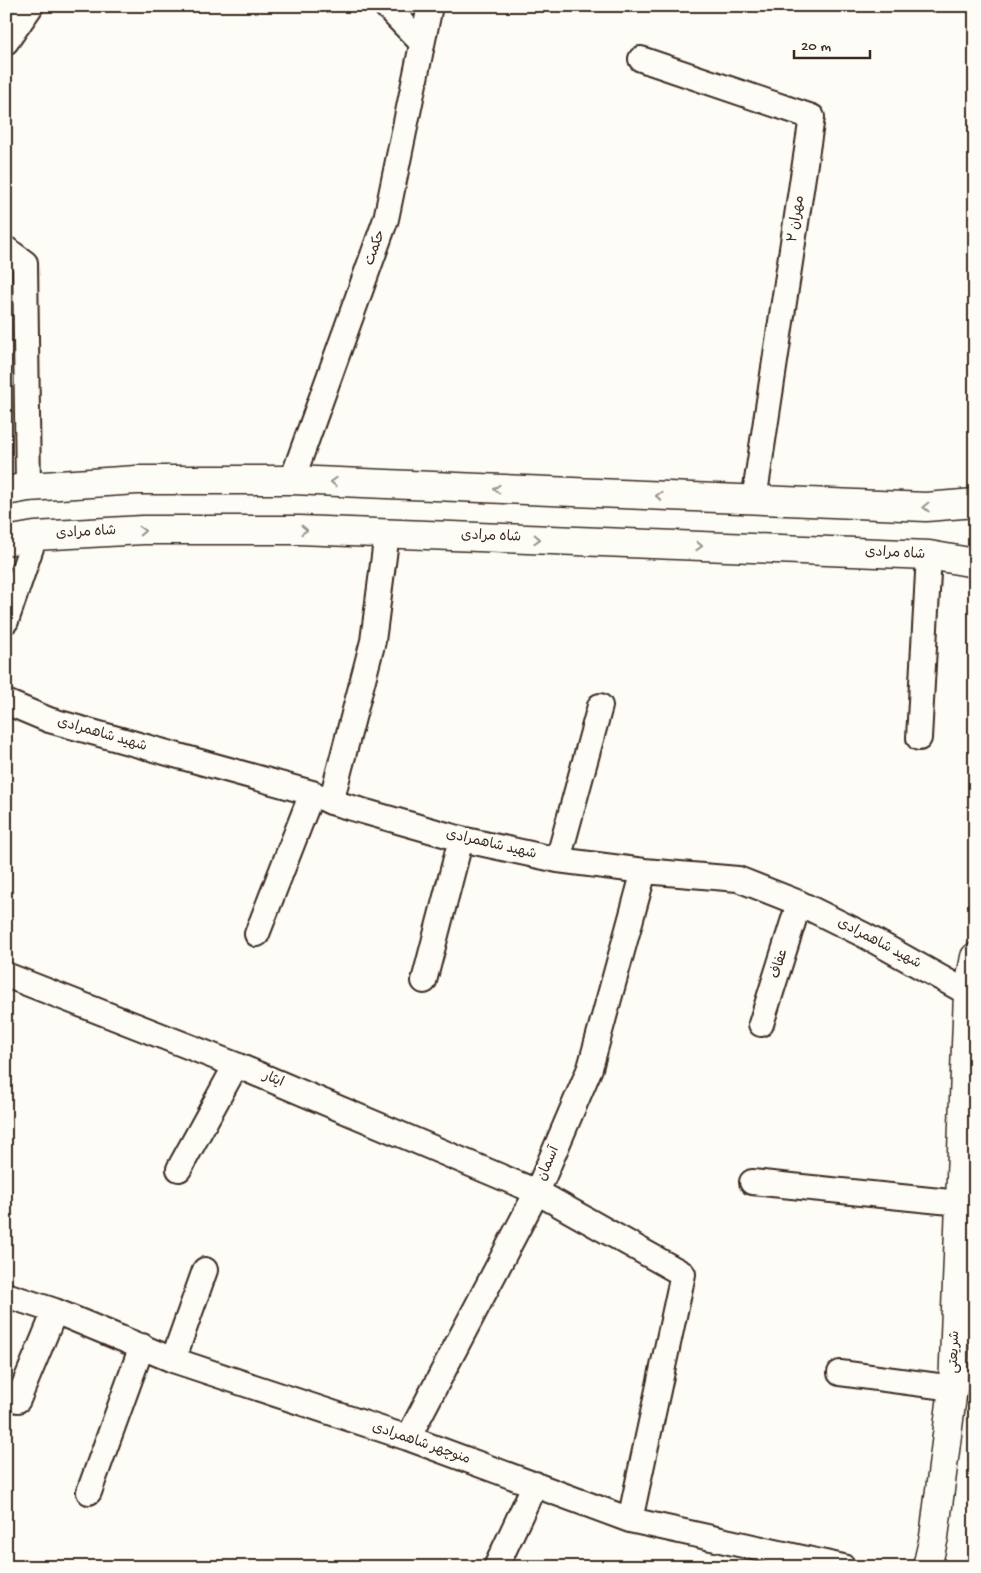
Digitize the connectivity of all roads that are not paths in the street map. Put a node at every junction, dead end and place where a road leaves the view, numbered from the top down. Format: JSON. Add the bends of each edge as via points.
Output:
{"nodes":[{"id":1,"x":31,"y":6,"type":"edge"},
{"id":2,"x":386,"y":6,"type":"edge"},
{"id":3,"x":430,"y":6,"type":"edge"},
{"id":4,"x":6,"y":42,"type":"edge"},
{"id":5,"x":422,"y":43,"type":"junction"},
{"id":6,"x":641,"y":58,"type":"dead end"},
{"id":7,"x":6,"y":250,"type":"edge"},
{"id":8,"x":292,"y":480,"type":"junction"},
{"id":9,"x":17,"y":489,"type":"edge"},
{"id":10,"x":754,"y":500,"type":"junction"},
{"id":11,"x":975,"y":503,"type":"edge"},
{"id":12,"x":386,"y":533,"type":"junction"},
{"id":13,"x":36,"y":536,"type":"junction"},
{"id":14,"x":6,"y":540,"type":"edge"},
{"id":15,"x":929,"y":555,"type":"junction"},
{"id":16,"x":975,"y":563,"type":"edge"},
{"id":17,"x":6,"y":621,"type":"edge"},
{"id":18,"x":6,"y":702,"type":"edge"},
{"id":19,"x":600,"y":706,"type":"dead end"},
{"id":20,"x":919,"y":738,"type":"dead end"},
{"id":21,"x":321,"y":798,"type":"junction"},
{"id":22,"x":461,"y":839,"type":"junction"},
{"id":23,"x":558,"y":860,"type":"junction"},
{"id":24,"x":644,"y":872,"type":"junction"},
{"id":25,"x":799,"y":903,"type":"junction"},
{"id":26,"x":257,"y":934,"type":"dead end"},
{"id":27,"x":975,"y":957,"type":"edge"},
{"id":28,"x":6,"y":975,"type":"edge"},
{"id":29,"x":424,"y":981,"type":"dead end"},
{"id":30,"x":968,"y":992,"type":"junction"},
{"id":31,"x":762,"y":1024,"type":"dead end"},
{"id":32,"x":236,"y":1065,"type":"junction"},
{"id":33,"x":179,"y":1169,"type":"dead end"},
{"id":34,"x":752,"y":1182,"type":"dead end"},
{"id":35,"x":537,"y":1192,"type":"junction"},
{"id":36,"x":960,"y":1203,"type":"junction"},
{"id":37,"x":205,"y":1270,"type":"dead end"},
{"id":38,"x":6,"y":1295,"type":"edge"},
{"id":39,"x":56,"y":1311,"type":"junction"},
{"id":40,"x":142,"y":1346,"type":"junction"},
{"id":41,"x":173,"y":1360,"type":"junction"},
{"id":42,"x":840,"y":1373,"type":"dead end"},
{"id":43,"x":953,"y":1388,"type":"junction"},
{"id":44,"x":18,"y":1400,"type":"dead end"},
{"id":45,"x":408,"y":1438,"type":"junction"},
{"id":46,"x":535,"y":1484,"type":"junction"},
{"id":47,"x":88,"y":1492,"type":"dead end"},
{"id":48,"x":630,"y":1520,"type":"junction"},
{"id":49,"x":496,"y":1567,"type":"edge"},
{"id":50,"x":843,"y":1567,"type":"edge"},
{"id":51,"x":927,"y":1567,"type":"edge"}],
"edges":[{"from":1,"to":4,"type":"street"},
{"from":2,"to":5,"type":"street"},
{"from":3,"to":5,"type":"street","name":"حکمت"},
{"from":5,"to":8,"type":"street","name":"حکمت","via":[[386,219]]},
{"from":6,"to":10,"type":"street","name":"مهران ۲","via":[[812,116]]},
{"from":7,"to":9,"type":"street","via":[[25,263]]},
{"from":8,"to":9,"type":"main road","via":[[137,480]]},
{"from":10,"to":8,"type":"main road","one_way":true},
{"from":11,"to":10,"type":"main road","one_way":true,"via":[[926,507]]},
{"from":13,"to":12,"type":"main road","name":"شاه مرادی","one_way":true,"via":[[143,530]]},
{"from":12,"to":15,"type":"main road","name":"شاه مرادی","one_way":true},
{"from":12,"to":21,"type":"street","via":[[373,641]]},
{"from":13,"to":14,"type":"main road","name":"شاه مرادی"},
{"from":13,"to":17,"type":"street"},
{"from":15,"to":16,"type":"main road","name":"شاه مرادی"},
{"from":15,"to":20,"type":"street"},
{"from":18,"to":21,"type":"street","name":"شهید شاهمرادی","via":[[49,720]]},
{"from":19,"to":23,"type":"street"},
{"from":21,"to":22,"type":"street","name":"شهید شاهمرادی"},
{"from":21,"to":26,"type":"street"},
{"from":22,"to":23,"type":"street","name":"شهید شاهمرادی"},
{"from":22,"to":29,"type":"street"},
{"from":23,"to":24,"type":"street","name":"شهید شاهمرادی"},
{"from":24,"to":25,"type":"street","name":"شهید شاهمرادی","via":[[738,879]]},
{"from":24,"to":35,"type":"street","name":"آسمان","via":[[590,1068]]},
{"from":25,"to":30,"type":"street","name":"شهید شاهمرادی"},
{"from":25,"to":31,"type":"street","name":"عفاف"},
{"from":27,"to":30,"type":"main road","name":"شریعتی"},
{"from":28,"to":32,"type":"street","name":"ایثار"},
{"from":30,"to":36,"type":"main road","name":"شریعتی"},
{"from":32,"to":33,"type":"street"},
{"from":32,"to":35,"type":"street","name":"ایثار"},
{"from":34,"to":36,"type":"street"},
{"from":35,"to":45,"type":"street","name":"آسمان"},
{"from":35,"to":48,"type":"street","name":"ایثار","via":[[684,1274]]},
{"from":36,"to":43,"type":"main road","name":"شریعتی"},
{"from":37,"to":41,"type":"street"},
{"from":38,"to":39,"type":"street","name":"منوچهر شاهمرادی"},
{"from":39,"to":40,"type":"street","name":"منوچهر شاهمرادی"},
{"from":39,"to":44,"type":"street"},
{"from":40,"to":41,"type":"street","name":"منوچهر شاهمرادی"},
{"from":40,"to":47,"type":"street"},
{"from":41,"to":45,"type":"street","name":"منوچهر شاهمرادی"},
{"from":42,"to":43,"type":"street"},
{"from":43,"to":51,"type":"main road","name":"شریعتی","via":[[934,1537]]},
{"from":45,"to":46,"type":"street","name":"منوچهر شاهمرادی"},
{"from":46,"to":48,"type":"street","name":"منوچهر شاهمرادی"},
{"from":46,"to":49,"type":"street"},
{"from":48,"to":50,"type":"street","name":"منوچهر شاهمرادی"}]}
